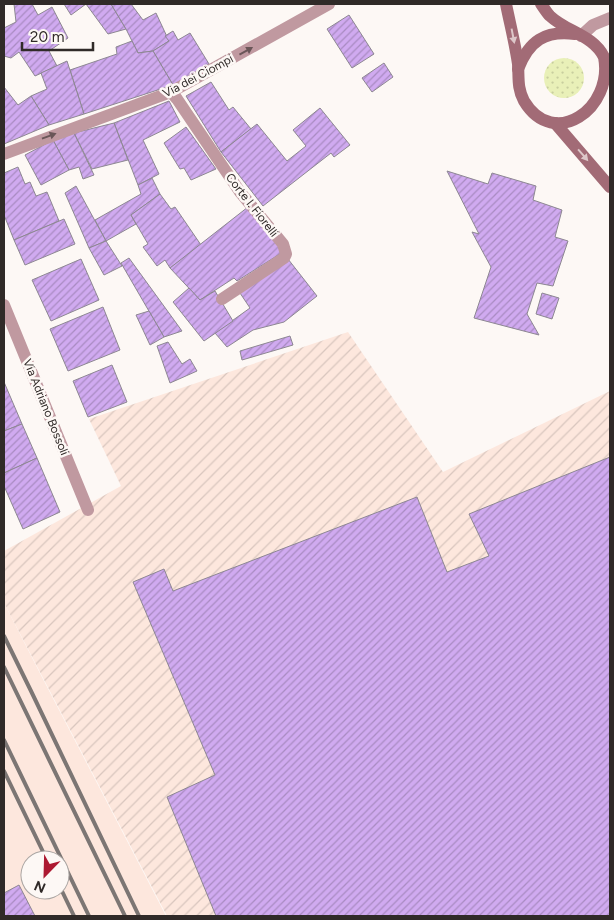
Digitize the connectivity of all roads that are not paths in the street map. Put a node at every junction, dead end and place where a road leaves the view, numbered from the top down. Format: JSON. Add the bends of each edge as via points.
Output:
{"nodes":[{"id":1,"x":329,"y":4,"type":"edge"},
{"id":2,"x":506,"y":4,"type":"edge"},
{"id":3,"x":542,"y":4,"type":"edge"},
{"id":4,"x":610,"y":18,"type":"edge"},
{"id":5,"x":580,"y":35,"type":"junction"},
{"id":6,"x":518,"y":69,"type":"junction"},
{"id":7,"x":171,"y":92,"type":"junction"},
{"id":8,"x":555,"y":123,"type":"junction"},
{"id":9,"x":4,"y":154,"type":"edge"},
{"id":10,"x":610,"y":187,"type":"edge"},
{"id":11,"x":222,"y":299,"type":"dead end"},
{"id":12,"x":4,"y":305,"type":"edge"},
{"id":13,"x":88,"y":510,"type":"dead end"}],
"edges":[{"from":7,"to":1,"type":"street","name":"Via dei Ciompi","one_way":true},
{"from":2,"to":6,"type":"street","one_way":true},
{"from":3,"to":5,"type":"street","via":[[551,16]]},
{"from":4,"to":5,"type":"street"},
{"from":5,"to":6,"type":"street","via":[[562,32],[547,35],[524,54]]},
{"from":5,"to":8,"type":"street","via":[[605,57],[610,80],[607,100],[582,120]]},
{"from":6,"to":8,"type":"street","via":[[520,93],[528,107]]},
{"from":9,"to":7,"type":"street","name":"Via dei Ciompi","one_way":true},
{"from":7,"to":11,"type":"street","name":"Corte l. Fiorelli","via":[[240,192],[283,244],[286,254]]},
{"from":8,"to":10,"type":"street","one_way":true},
{"from":12,"to":13,"type":"street","name":"Via Adriano Bossoli"}]}
